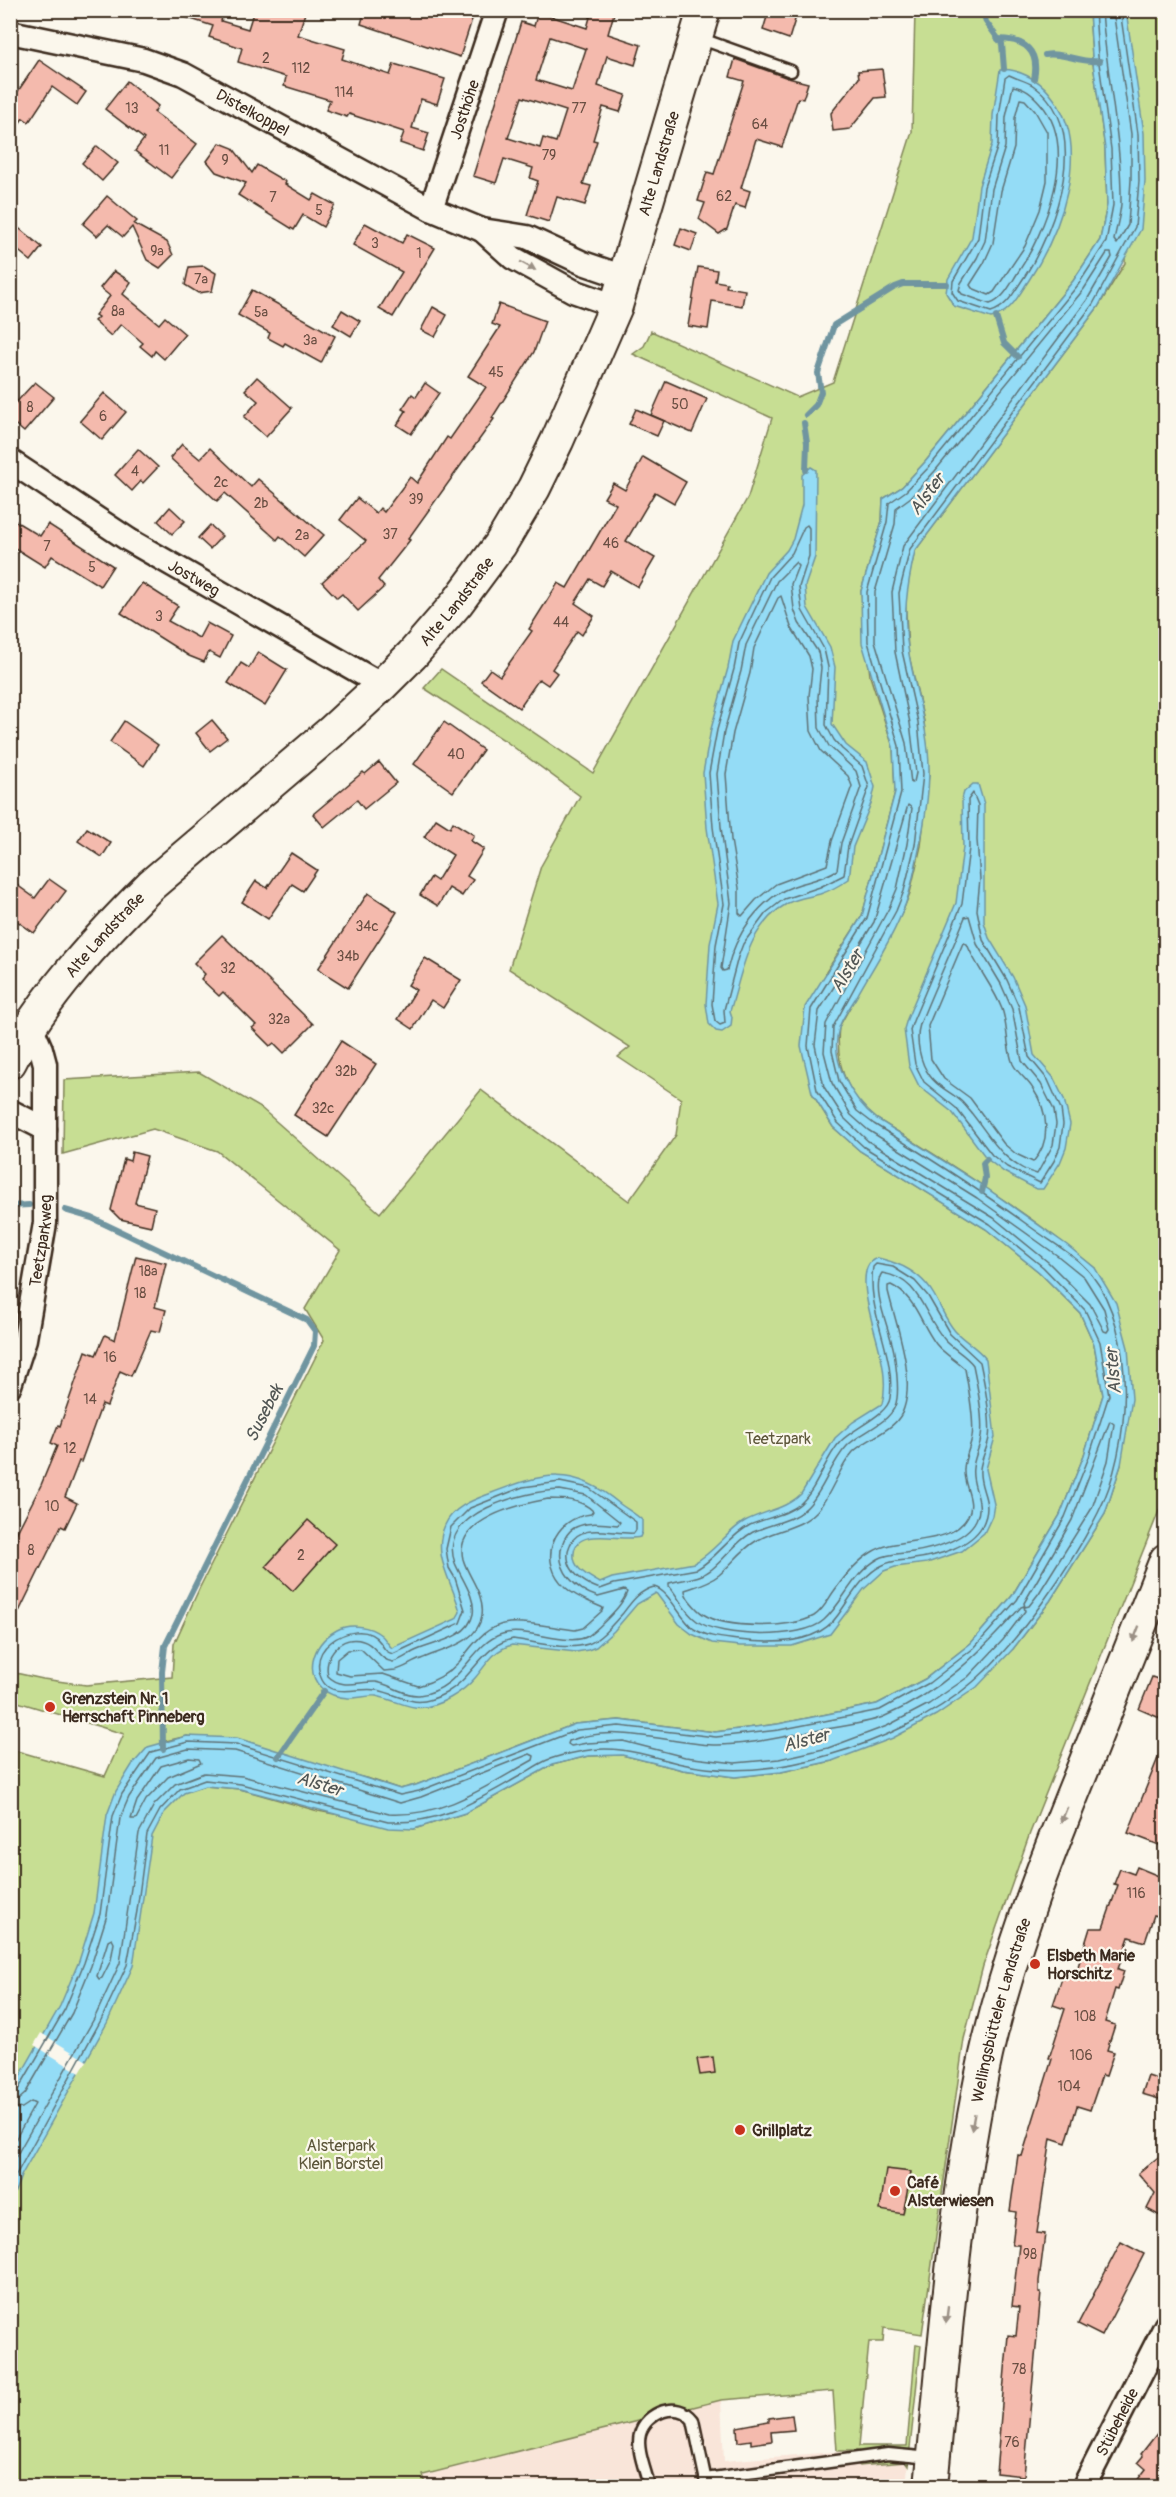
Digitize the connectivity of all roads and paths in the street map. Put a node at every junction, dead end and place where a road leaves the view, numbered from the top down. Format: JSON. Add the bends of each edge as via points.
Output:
{"nodes":[{"id":1,"x":497,"y":10,"type":"edge"},
{"id":2,"x":700,"y":24,"type":"edge"},
{"id":3,"x":10,"y":32,"type":"edge"},
{"id":4,"x":791,"y":71,"type":"dead end"},
{"id":5,"x":431,"y":209,"type":"junction"},
{"id":6,"x":482,"y":230,"type":"junction"},
{"id":7,"x":620,"y":292,"type":"junction"},
{"id":8,"x":10,"y":461,"type":"edge"},
{"id":9,"x":382,"y":685,"type":"junction"},
{"id":10,"x":18,"y":1043,"type":"edge"},
{"id":11,"x":10,"y":1111,"type":"edge"},
{"id":12,"x":45,"y":1129,"type":"junction"},
{"id":13,"x":10,"y":1385,"type":"edge"},
{"id":14,"x":1166,"y":1560,"type":"edge"},
{"id":15,"x":1166,"y":2325,"type":"edge"},
{"id":16,"x":933,"y":2473,"type":"edge"},
{"id":17,"x":706,"y":2483,"type":"edge"},
{"id":18,"x":649,"y":2487,"type":"edge"},
{"id":19,"x":1084,"y":2487,"type":"edge"}],
"edges":[{"from":1,"to":5,"type":"street","name":"Josthöhe"},
{"from":2,"to":4,"type":"lane"},
{"from":2,"to":7,"type":"main road","name":"Alte Landstraße"},
{"from":3,"to":5,"type":"street","name":"Distelkoppel","via":[[144,60],[183,74]]},
{"from":5,"to":6,"type":"street","name":"Distelkoppel"},
{"from":6,"to":7,"type":"street","name":"Distelkoppel","via":[[527,237],[583,263]]},
{"from":6,"to":7,"type":"street","name":"Distelkoppel","one_way":true,"via":[[513,258],[573,291]]},
{"from":7,"to":9,"type":"main road","name":"Alte Landstraße","via":[[557,441],[500,545],[457,603]]},
{"from":8,"to":9,"type":"street","name":"Jostweg","via":[[129,540]]},
{"from":9,"to":10,"type":"main road","name":"Alte Landstraße","via":[[151,885],[82,958]]},
{"from":10,"to":12,"type":"street","name":"Teetzparkweg","via":[[41,1049],[45,1064]]},
{"from":11,"to":12,"type":"street"},
{"from":12,"to":13,"type":"street","name":"Teetzparkweg","via":[[45,1223],[25,1339]]},
{"from":14,"to":16,"type":"main road","name":"Wellingsbütteler Landstraße","one_way":true,"via":[[1023,1922],[986,2054],[957,2226]]},
{"from":15,"to":19,"type":"street","name":"Stübeheide"},
{"from":16,"to":17,"type":"lane","via":[[888,2454]]},
{"from":17,"to":18,"type":"lane","via":[[693,2420],[672,2409],[651,2417],[640,2434]]}]}
